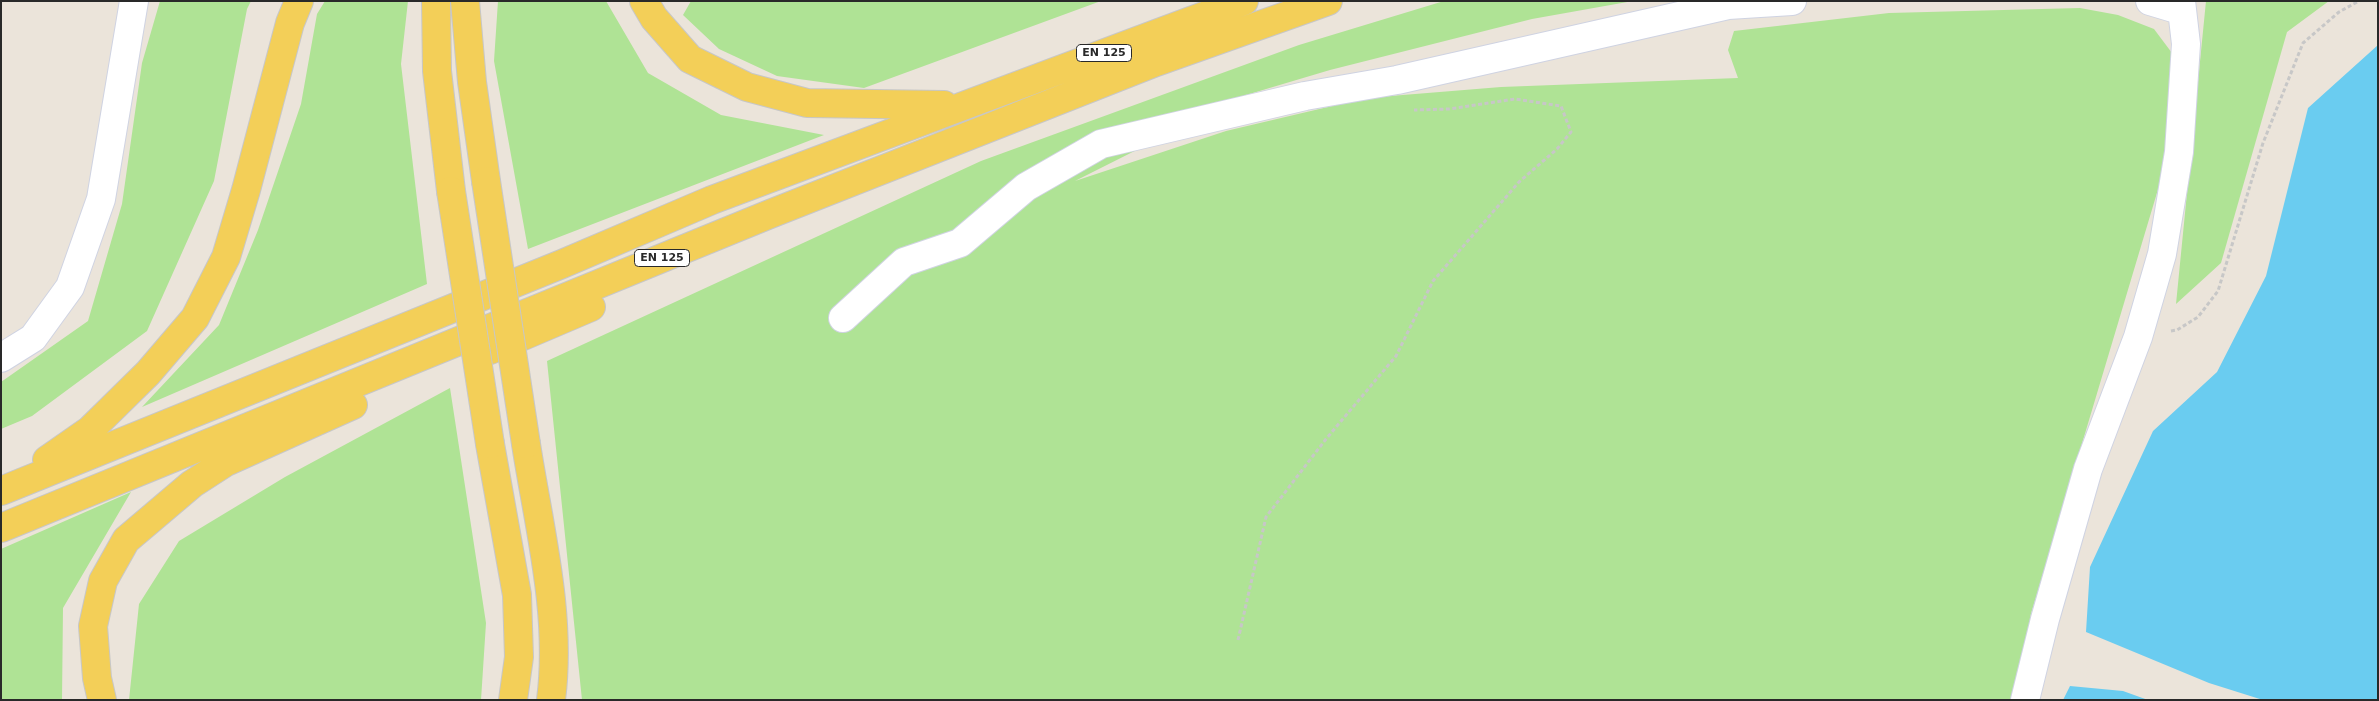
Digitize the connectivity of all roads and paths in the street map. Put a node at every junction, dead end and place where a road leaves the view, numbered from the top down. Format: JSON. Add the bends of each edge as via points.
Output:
{"nodes":[{"id":1,"x":134,"y":1,"type":"edge"},
{"id":2,"x":299,"y":1,"type":"edge"},
{"id":3,"x":436,"y":1,"type":"edge"},
{"id":4,"x":465,"y":1,"type":"edge"},
{"id":5,"x":644,"y":1,"type":"edge"},
{"id":6,"x":1244,"y":1,"type":"edge"},
{"id":7,"x":1328,"y":1,"type":"edge"},
{"id":8,"x":1792,"y":1,"type":"edge"},
{"id":9,"x":2150,"y":1,"type":"edge"},
{"id":10,"x":2359,"y":1,"type":"edge"},
{"id":11,"x":2180,"y":6,"type":"edge"},
{"id":12,"x":1397,"y":80,"type":"junction"},
{"id":13,"x":963,"y":105,"type":"junction"},
{"id":14,"x":877,"y":172,"type":"junction"},
{"id":15,"x":843,"y":318,"type":"dead end"},
{"id":16,"x":2138,"y":337,"type":"junction"},
{"id":17,"x":1,"y":358,"type":"edge"},
{"id":18,"x":3,"y":490,"type":"edge"},
{"id":19,"x":1,"y":528,"type":"edge"},
{"id":20,"x":1238,"y":640,"type":"dead end"},
{"id":21,"x":102,"y":700,"type":"edge"},
{"id":22,"x":513,"y":700,"type":"edge"},
{"id":23,"x":551,"y":700,"type":"edge"},
{"id":24,"x":2025,"y":700,"type":"edge"}],
"edges":[{"from":1,"to":17,"type":"street","via":[[101,199],[70,287],[33,338]]},
{"from":2,"to":18,"type":"main road","via":[[290,23],[226,257],[195,318],[148,373],[90,430]]},
{"from":3,"to":22,"type":"main road","bridge":true,"via":[[437,71],[451,191],[516,595],[519,657]]},
{"from":4,"to":23,"type":"main road","bridge":true,"via":[[486,182],[553,616],[555,666]]},
{"from":5,"to":13,"type":"main road","via":[[654,18],[690,60],[747,87],[808,103]]},
{"from":6,"to":13,"type":"main road","number":"EN 125"},
{"from":7,"to":14,"type":"main road","number":"EN 125","via":[[1156,62]]},
{"from":8,"to":12,"type":"street","via":[[1728,5]]},
{"from":9,"to":11,"type":"street"},
{"from":10,"to":16,"type":"path","via":[[2339,12],[2302,43],[2263,143],[2218,291],[2198,317],[2177,330]]},
{"from":11,"to":16,"type":"street","via":[[2186,44],[2179,152],[2162,254]]},
{"from":12,"to":15,"type":"street","via":[[1305,96],[1102,144],[1026,187],[960,243],[904,262]]},
{"from":12,"to":20,"type":"path","via":[[1412,110],[1524,100],[1561,106],[1571,132],[1557,149],[1519,182],[1433,281],[1396,356],[1266,517]]},
{"from":13,"to":18,"type":"main road","number":"EN 125","via":[[712,200]]},
{"from":14,"to":19,"type":"main road","number":"EN 125"},
{"from":14,"to":21,"type":"main road","via":[[548,327],[338,411],[235,458],[192,484],[126,540],[104,581],[93,626]]},
{"from":16,"to":24,"type":"street","via":[[2088,469]]}]}
